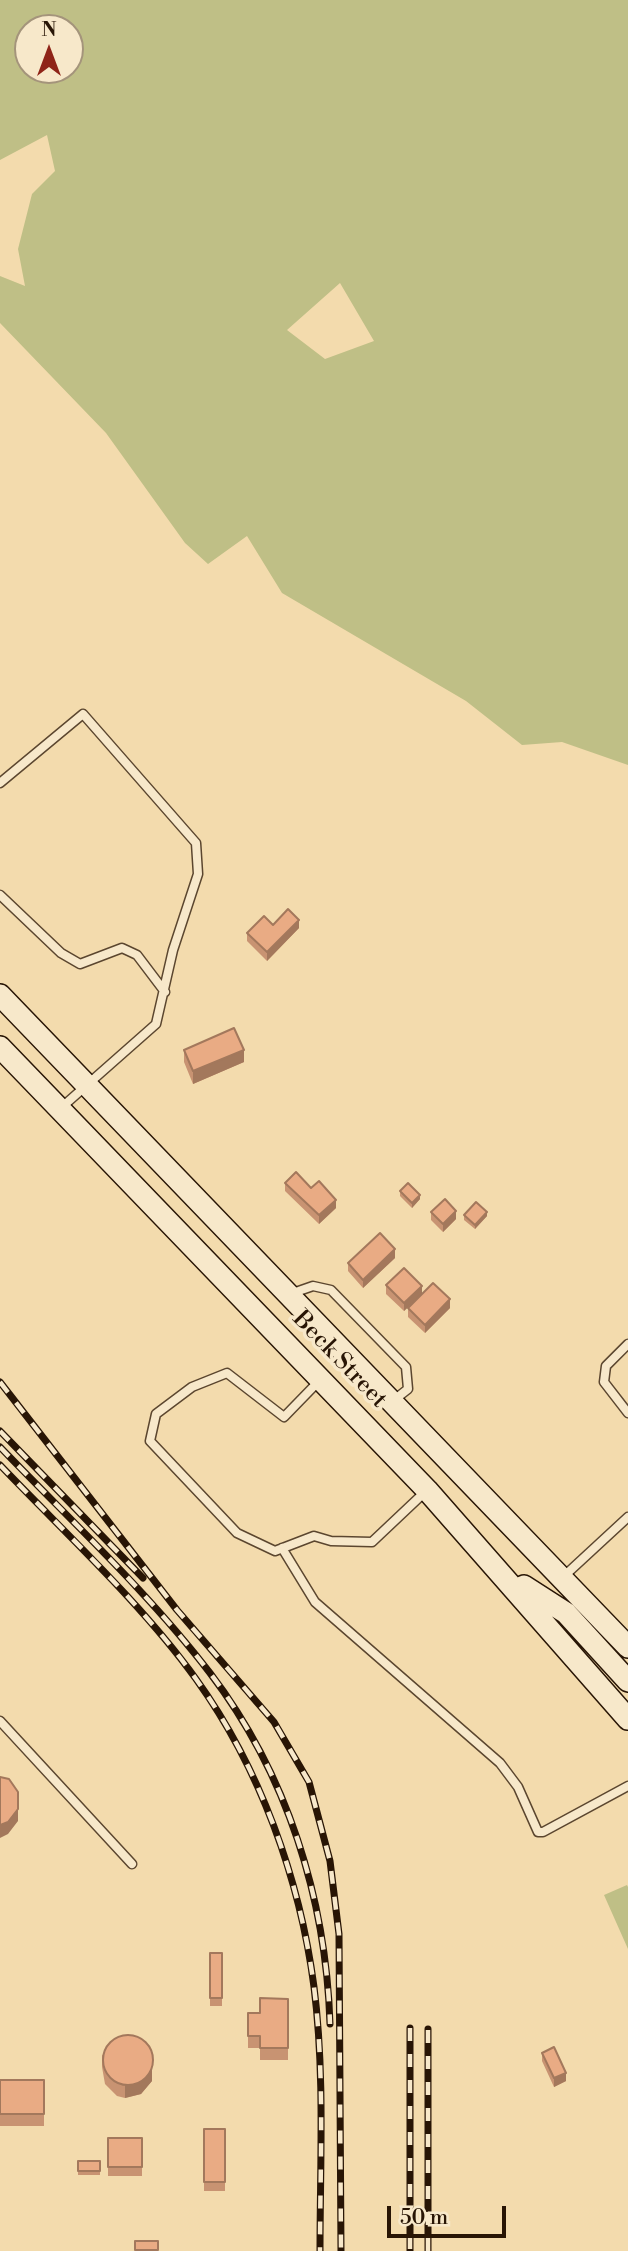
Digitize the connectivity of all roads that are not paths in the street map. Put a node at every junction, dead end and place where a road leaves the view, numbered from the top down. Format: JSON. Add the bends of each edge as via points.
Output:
{"nodes":[{"id":1,"x":0,"y":783,"type":"edge"},
{"id":2,"x":0,"y":895,"type":"edge"},
{"id":3,"x":165,"y":992,"type":"junction"},
{"id":4,"x":0,"y":995,"type":"edge"},
{"id":5,"x":0,"y":1047,"type":"edge"},
{"id":6,"x":86,"y":1086,"type":"junction"},
{"id":7,"x":60,"y":1109,"type":"junction"},
{"id":8,"x":287,"y":1294,"type":"junction"},
{"id":9,"x":628,"y":1344,"type":"edge"},
{"id":10,"x":321,"y":1378,"type":"junction"},
{"id":11,"x":392,"y":1402,"type":"junction"},
{"id":12,"x":628,"y":1413,"type":"edge"},
{"id":13,"x":427,"y":1490,"type":"junction"},
{"id":14,"x":628,"y":1517,"type":"edge"},
{"id":15,"x":282,"y":1548,"type":"junction"},
{"id":16,"x":501,"y":1572,"type":"junction"},
{"id":17,"x":562,"y":1578,"type":"junction"},
{"id":18,"x":628,"y":1647,"type":"edge"},
{"id":19,"x":628,"y":1681,"type":"edge"},
{"id":20,"x":628,"y":1719,"type":"edge"},
{"id":21,"x":0,"y":1721,"type":"edge"},
{"id":22,"x":628,"y":1786,"type":"edge"},
{"id":23,"x":132,"y":1864,"type":"dead end"}],
"edges":[{"from":1,"to":3,"type":"lane","via":[[83,714],[196,843],[198,874]]},
{"from":2,"to":3,"type":"lane","via":[[61,953],[80,964],[122,948],[137,955]]},
{"from":3,"to":6,"type":"lane","via":[[156,1024]]},
{"from":4,"to":6,"type":"main road","name":"Beck Street"},
{"from":5,"to":7,"type":"main road","name":"Beck Street"},
{"from":6,"to":7,"type":"lane"},
{"from":6,"to":8,"type":"main road","name":"Beck Street"},
{"from":7,"to":10,"type":"main road","name":"Beck Street"},
{"from":8,"to":11,"type":"main road","name":"Beck Street"},
{"from":8,"to":11,"type":"lane","via":[[313,1286],[331,1290],[405,1367],[408,1389]]},
{"from":9,"to":12,"type":"lane","via":[[606,1366],[604,1382]]},
{"from":10,"to":13,"type":"main road","name":"Beck Street"},
{"from":10,"to":15,"type":"lane","via":[[284,1416],[227,1373],[192,1387],[156,1414],[150,1441],[237,1533],[275,1551]]},
{"from":11,"to":17,"type":"main road","name":"Beck Street"},
{"from":13,"to":15,"type":"lane","via":[[372,1542],[314,1536]]},
{"from":13,"to":16,"type":"main road","name":"Beck Street"},
{"from":14,"to":17,"type":"lane"},
{"from":15,"to":22,"type":"lane","via":[[314,1602],[500,1763],[518,1787],[538,1832]]},
{"from":16,"to":19,"type":"main road","via":[[566,1613]]},
{"from":16,"to":20,"type":"main road","name":"Beck Street"},
{"from":17,"to":18,"type":"main road","name":"Beck Street"},
{"from":21,"to":23,"type":"lane"}]}
